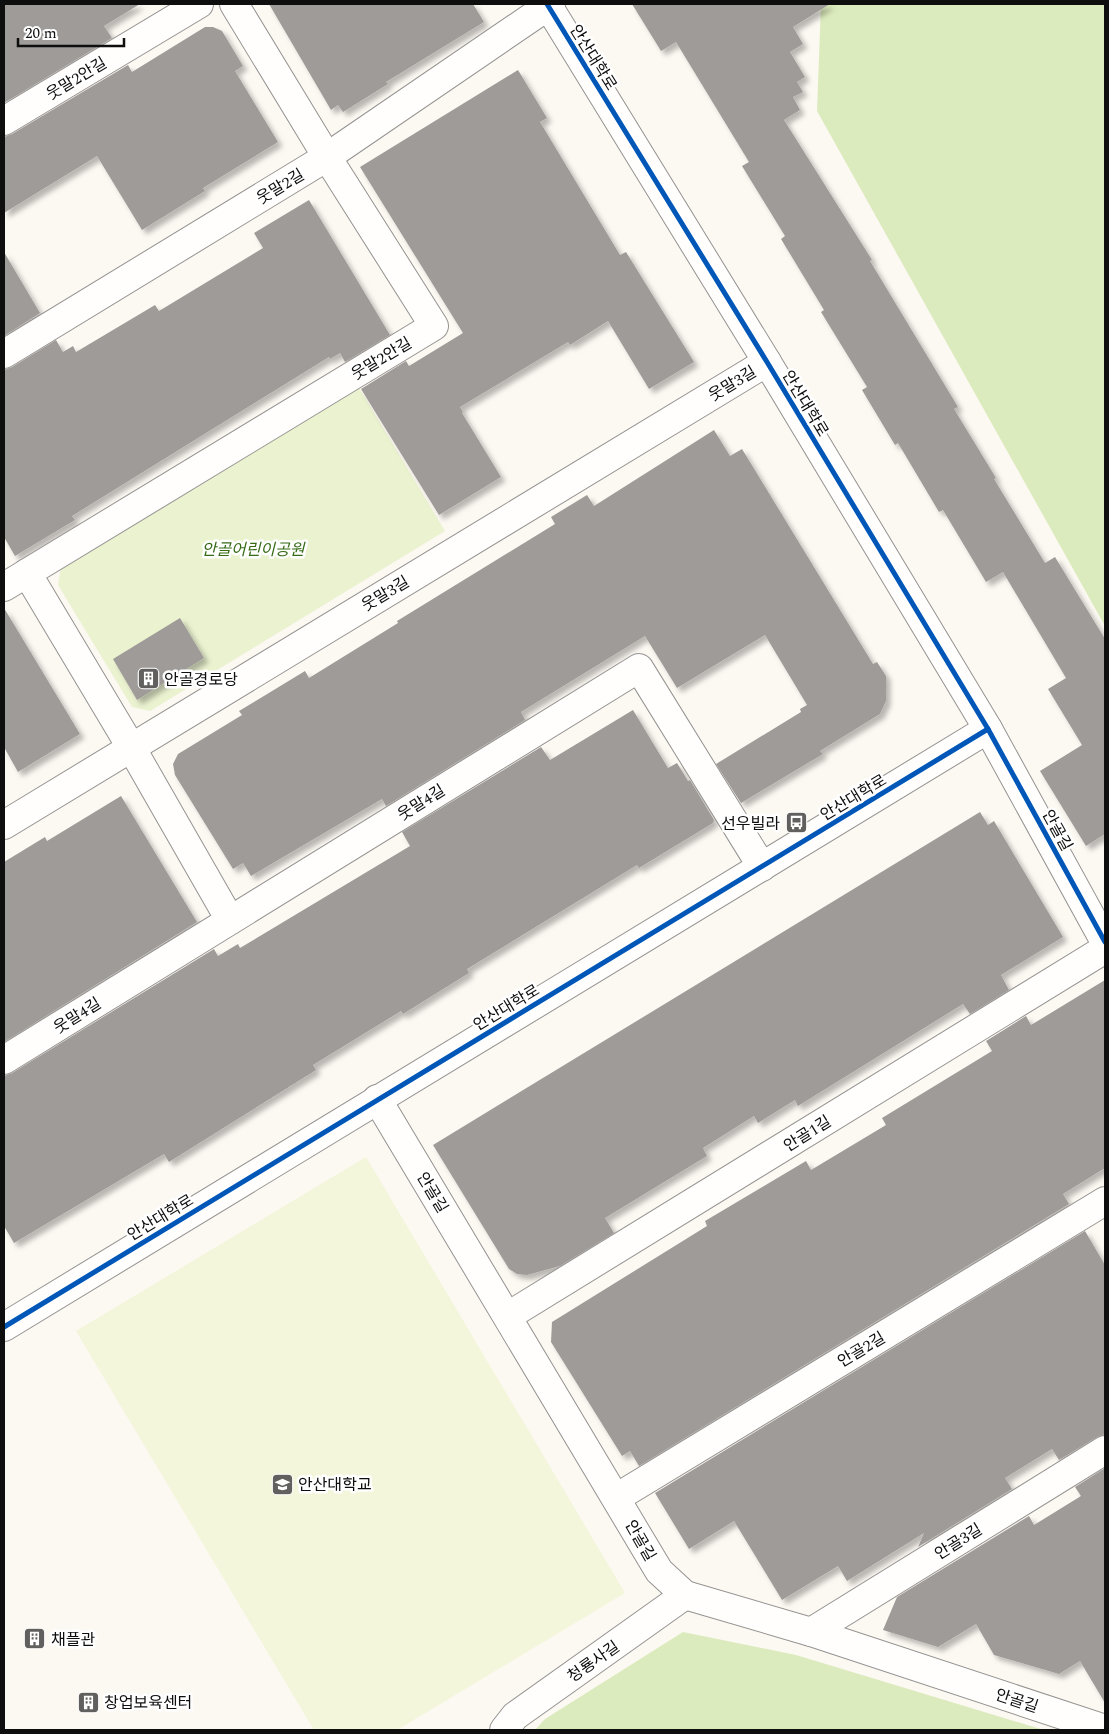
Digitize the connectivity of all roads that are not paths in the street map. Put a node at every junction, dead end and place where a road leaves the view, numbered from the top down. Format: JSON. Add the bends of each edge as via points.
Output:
{"nodes":[{"id":1,"x":199,"y":4,"type":"edge"},
{"id":2,"x":234,"y":4,"type":"edge"},
{"id":3,"x":548,"y":4,"type":"edge"},
{"id":4,"x":4,"y":121,"type":"edge"},
{"id":5,"x":327,"y":157,"type":"junction"},
{"id":6,"x":4,"y":354,"type":"edge"},
{"id":7,"x":767,"y":362,"type":"junction"},
{"id":8,"x":27,"y":573,"type":"junction"},
{"id":9,"x":4,"y":586,"type":"edge"},
{"id":10,"x":988,"y":729,"type":"junction"},
{"id":11,"x":131,"y":747,"type":"junction"},
{"id":12,"x":4,"y":825,"type":"edge"},
{"id":13,"x":762,"y":867,"type":"junction"},
{"id":14,"x":230,"y":920,"type":"junction"},
{"id":15,"x":1105,"y":942,"type":"edge"},
{"id":16,"x":1105,"y":949,"type":"edge"},
{"id":17,"x":4,"y":1060,"type":"edge"},
{"id":18,"x":377,"y":1099,"type":"junction"},
{"id":19,"x":1105,"y":1201,"type":"edge"},
{"id":20,"x":508,"y":1316,"type":"junction"},
{"id":21,"x":4,"y":1327,"type":"edge"},
{"id":22,"x":1105,"y":1450,"type":"edge"},
{"id":23,"x":616,"y":1498,"type":"junction"},
{"id":24,"x":685,"y":1595,"type":"junction"},
{"id":25,"x":811,"y":1632,"type":"junction"},
{"id":26,"x":1105,"y":1729,"type":"edge"},
{"id":27,"x":504,"y":1730,"type":"edge"}],
"edges":[{"from":1,"to":4,"type":"street","name":"웃말2안길"},
{"from":2,"to":5,"type":"street","name":"웃말2안길"},
{"from":3,"to":5,"type":"street","name":"웃말2길"},
{"from":3,"to":7,"type":"street","name":"안산대학로"},
{"from":5,"to":6,"type":"street","name":"웃말2길"},
{"from":5,"to":8,"type":"street","name":"웃말2안길","via":[[434,326]]},
{"from":7,"to":10,"type":"street","name":"안산대학로"},
{"from":7,"to":11,"type":"street","name":"웃말3길"},
{"from":8,"to":9,"type":"street","name":"웃말2안길"},
{"from":8,"to":11,"type":"street"},
{"from":10,"to":13,"type":"street","name":"안산대학로"},
{"from":10,"to":15,"type":"street","name":"안골길"},
{"from":11,"to":12,"type":"street","name":"웃말3길"},
{"from":11,"to":14,"type":"street"},
{"from":13,"to":14,"type":"street","name":"웃말4길","via":[[639,668]]},
{"from":13,"to":18,"type":"street","name":"안산대학로"},
{"from":14,"to":17,"type":"street","name":"웃말4길"},
{"from":16,"to":20,"type":"street","name":"안골1길"},
{"from":18,"to":20,"type":"street","name":"안골길"},
{"from":18,"to":21,"type":"street","name":"안산대학로"},
{"from":19,"to":23,"type":"street","name":"안골2길"},
{"from":20,"to":23,"type":"street","name":"안골길"},
{"from":22,"to":25,"type":"street","name":"안골3길"},
{"from":23,"to":24,"type":"street","name":"안골길","via":[[659,1571]]},
{"from":24,"to":25,"type":"street","name":"안골길"},
{"from":24,"to":27,"type":"street","name":"청룡사길","via":[[515,1716]]},
{"from":25,"to":26,"type":"street","name":"안골길"}]}
